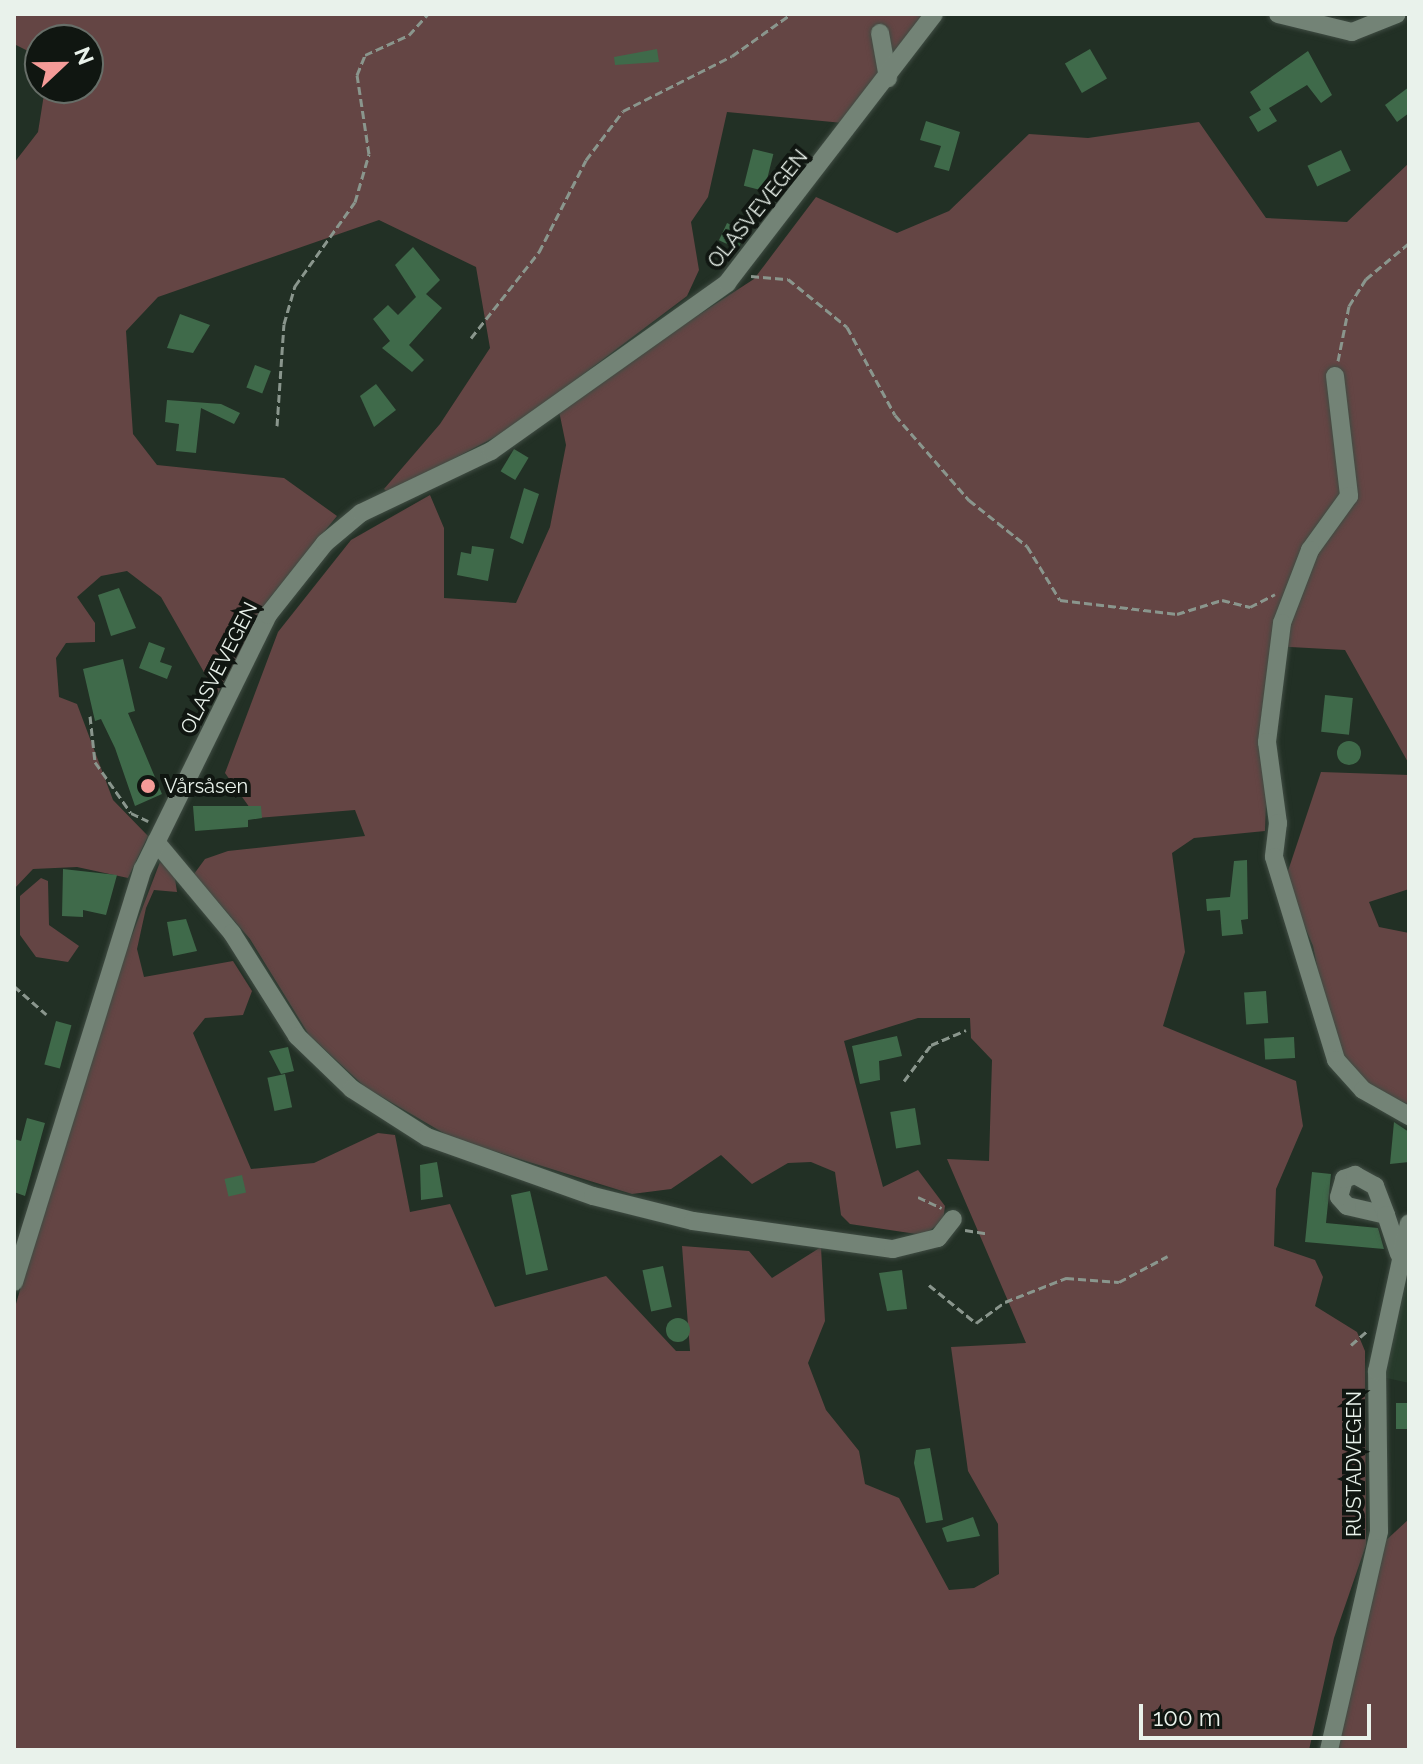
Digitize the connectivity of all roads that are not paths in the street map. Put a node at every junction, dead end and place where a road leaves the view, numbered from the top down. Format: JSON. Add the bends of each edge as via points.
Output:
{"nodes":[{"id":1,"x":934,"y":14,"type":"edge"},
{"id":2,"x":1278,"y":14,"type":"edge"},
{"id":3,"x":1397,"y":14,"type":"edge"},
{"id":4,"x":880,"y":33,"type":"dead end"},
{"id":5,"x":888,"y":78,"type":"junction"},
{"id":6,"x":1335,"y":376,"type":"road end"},
{"id":7,"x":156,"y":842,"type":"junction"},
{"id":8,"x":1409,"y":1116,"type":"edge"},
{"id":9,"x":1386,"y":1215,"type":"dead end"},
{"id":10,"x":953,"y":1219,"type":"road end"},
{"id":11,"x":1409,"y":1223,"type":"edge"},
{"id":12,"x":1399,"y":1254,"type":"junction"},
{"id":13,"x":14,"y":1282,"type":"edge"},
{"id":14,"x":1329,"y":1750,"type":"edge"}],
"edges":[{"from":1,"to":5,"type":"street","name":"OLASVEVEGEN"},
{"from":2,"to":3,"type":"street","via":[[1352,32]]},
{"from":4,"to":5,"type":"street"},
{"from":5,"to":7,"type":"street","name":"OLASVEVEGEN","via":[[735,275],[491,451],[340,528],[268,615]]},
{"from":6,"to":8,"type":"street","via":[[1349,496],[1310,550],[1291,596],[1267,742],[1278,823],[1276,874],[1304,942],[1326,1041],[1363,1090]]},
{"from":7,"to":10,"type":"street","via":[[232,933],[306,1045],[352,1089],[427,1137],[593,1196],[693,1221],[893,1249],[938,1238]]},
{"from":7,"to":13,"type":"street","name":"OLASVEVEGEN","via":[[98,1001]]},
{"from":9,"to":12,"type":"street"},
{"from":11,"to":12,"type":"street","name":"RUSTADVEGEN"},
{"from":12,"to":14,"type":"street","name":"RUSTADVEGEN","via":[[1374,1404],[1379,1531]]}]}
